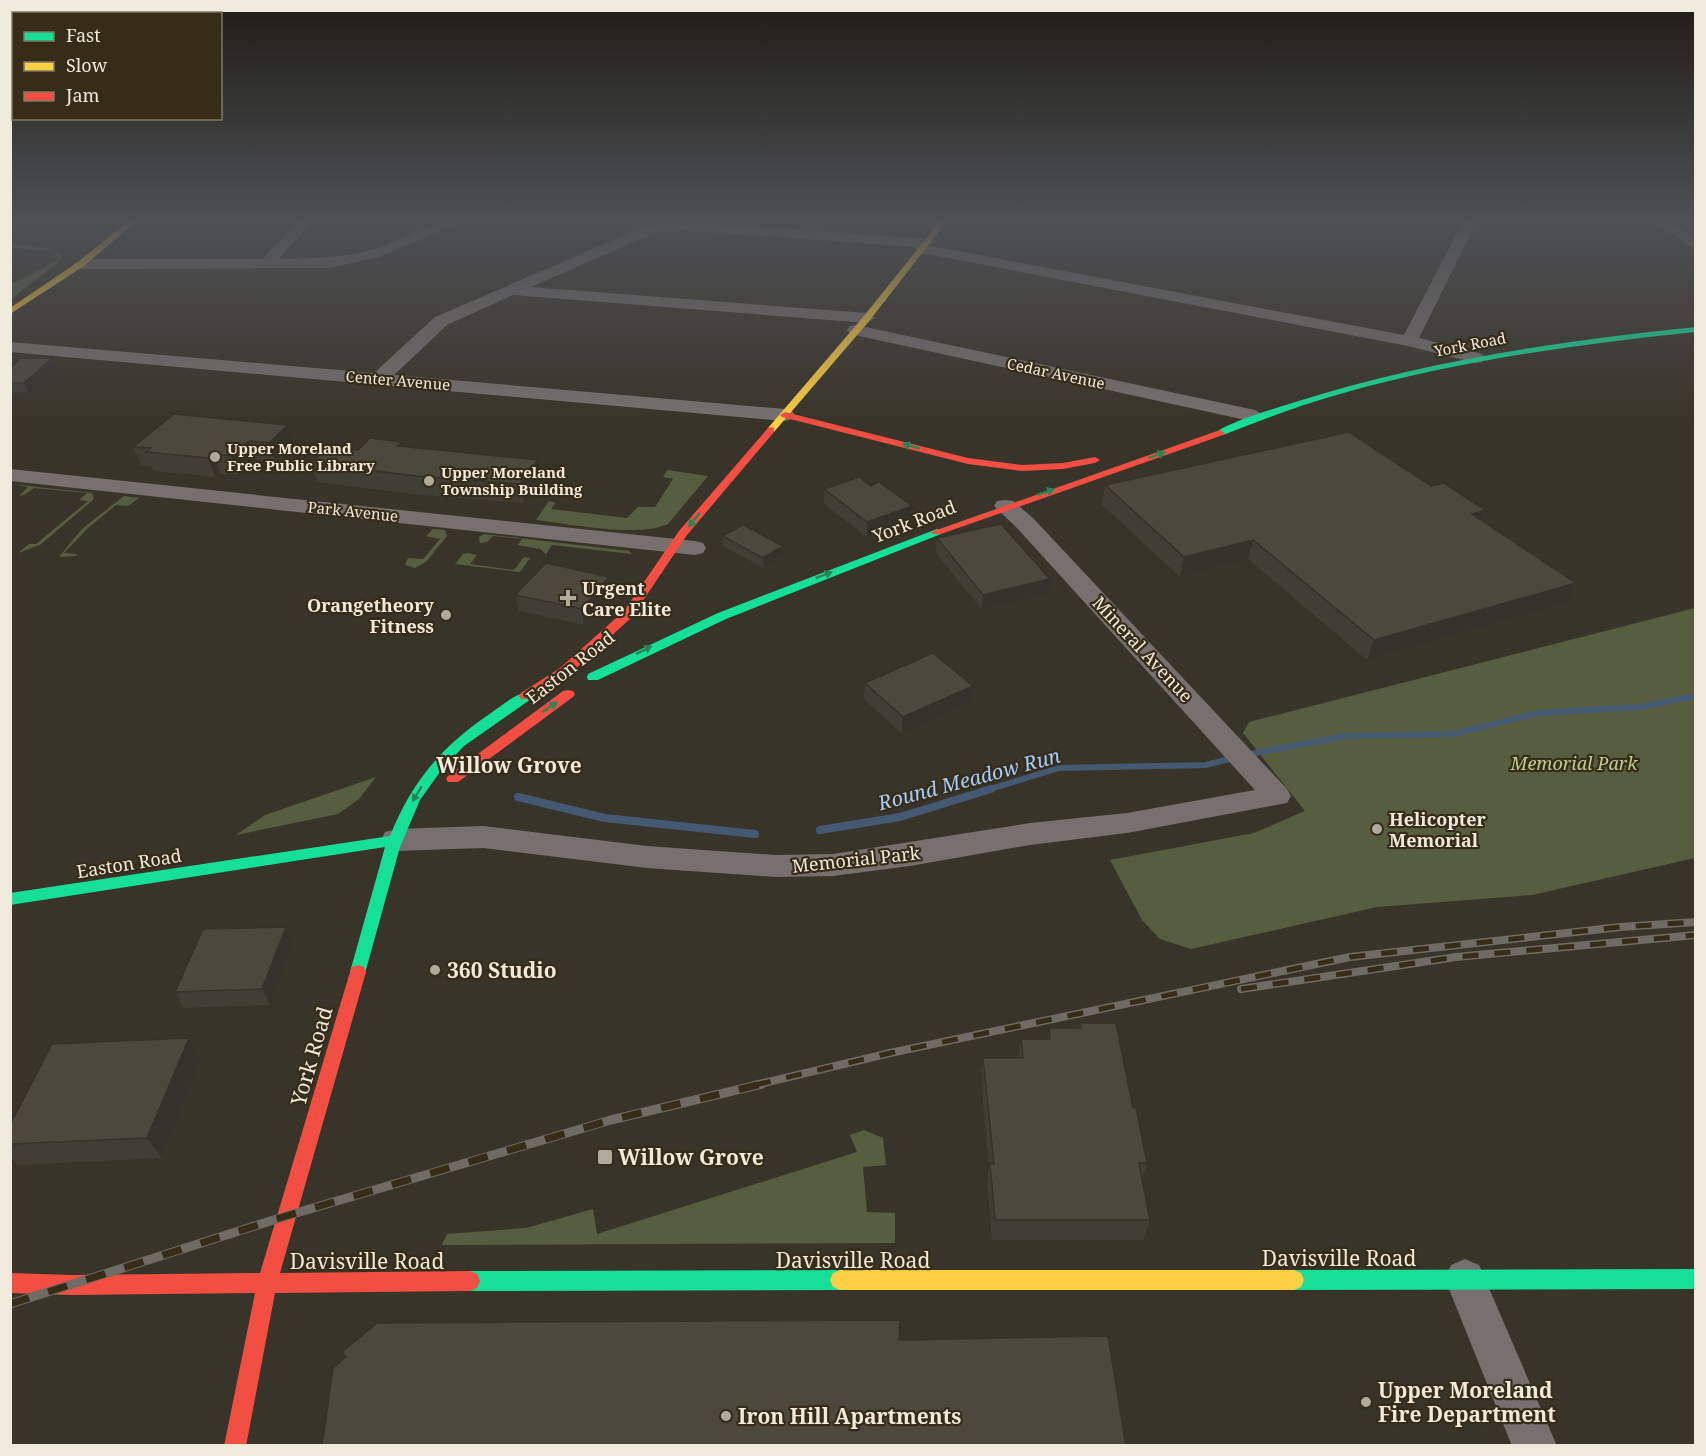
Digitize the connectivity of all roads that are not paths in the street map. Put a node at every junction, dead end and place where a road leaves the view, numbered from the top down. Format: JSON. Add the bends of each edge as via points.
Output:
{"nodes":[{"id":1,"x":44,"y":289,"type":"edge"},
{"id":2,"x":57,"y":289,"type":"edge"},
{"id":3,"x":515,"y":289,"type":"edge"},
{"id":4,"x":890,"y":289,"type":"edge"},
{"id":5,"x":1136,"y":289,"type":"edge"},
{"id":6,"x":1435,"y":289,"type":"edge"},
{"id":7,"x":510,"y":291,"type":"junction"},
{"id":8,"x":10,"y":312,"type":"edge"},
{"id":9,"x":862,"y":324,"type":"junction"},
{"id":10,"x":10,"y":329,"type":"edge"},
{"id":11,"x":1695,"y":329,"type":"edge"},
{"id":12,"x":1409,"y":341,"type":"junction"},
{"id":13,"x":10,"y":347,"type":"edge"},
{"id":14,"x":1476,"y":358,"type":"junction"},
{"id":15,"x":380,"y":378,"type":"junction"},
{"id":16,"x":785,"y":415,"type":"junction"},
{"id":17,"x":1255,"y":416,"type":"junction"},
{"id":18,"x":745,"y":459,"type":"junction"},
{"id":19,"x":10,"y":475,"type":"edge"},
{"id":20,"x":1005,"y":506,"type":"junction"},
{"id":21,"x":692,"y":543,"type":"junction"},
{"id":22,"x":634,"y":640,"type":"dead end"},
{"id":23,"x":593,"y":677,"type":"junction"},
{"id":24,"x":441,"y":790,"type":"dead end"},
{"id":25,"x":1277,"y":796,"type":"joint"},
{"id":26,"x":426,"y":805,"type":"dead end"},
{"id":27,"x":396,"y":840,"type":"junction"},
{"id":28,"x":10,"y":899,"type":"edge"},
{"id":29,"x":1465,"y":1279,"type":"junction"},
{"id":30,"x":1695,"y":1279,"type":"edge"},
{"id":31,"x":10,"y":1283,"type":"edge"},
{"id":32,"x":267,"y":1283,"type":"junction"},
{"id":33,"x":235,"y":1446,"type":"edge"},
{"id":34,"x":1535,"y":1446,"type":"edge"}],
"edges":[{"from":1,"to":8,"type":"main road"},
{"from":2,"to":10,"type":"main road"},
{"from":3,"to":7,"type":"street"},
{"from":4,"to":9,"type":"main road","name":"Easton Road"},
{"from":5,"to":12,"type":"street"},
{"from":6,"to":12,"type":"street"},
{"from":7,"to":9,"type":"street","name":"Cedar Avenue"},
{"from":7,"to":15,"type":"street","via":[[441,321]]},
{"from":9,"to":16,"type":"main road","name":"Easton Road"},
{"from":9,"to":17,"type":"street","name":"Cedar Avenue"},
{"from":11,"to":14,"type":"main road","name":"York Road"},
{"from":12,"to":14,"type":"street"},
{"from":13,"to":15,"type":"street","name":"Center Avenue"},
{"from":14,"to":17,"type":"main road","name":"York Road","via":[[1365,383]]},
{"from":15,"to":16,"type":"street","name":"Center Avenue"},
{"from":17,"to":16,"type":"main road","name":"York Road","one_way":true,"via":[[1211,422],[1103,459],[1022,468],[968,461]]},
{"from":16,"to":18,"type":"main road","name":"Easton Road"},
{"from":20,"to":17,"type":"main road","name":"York Road","one_way":true,"via":[[1230,429]]},
{"from":18,"to":21,"type":"main road","name":"Easton Road","one_way":true},
{"from":18,"to":21,"type":"main road","name":"Easton Road"},
{"from":19,"to":21,"type":"street","name":"Park Avenue"},
{"from":23,"to":20,"type":"main road","name":"York Road","one_way":true,"via":[[704,622]]},
{"from":20,"to":25,"type":"street","name":"Mineral Avenue"},
{"from":21,"to":27,"type":"main road","name":"Easton Road","one_way":true,"via":[[628,614],[564,671],[486,722],[449,753],[410,805]]},
{"from":22,"to":23,"type":"main road","name":"Easton Road"},
{"from":24,"to":23,"type":"main road","name":"Easton Road","one_way":true,"via":[[470,764]]},
{"from":25,"to":27,"type":"street","name":"Memorial Park","via":[[1127,823],[833,865],[776,866],[647,856],[483,837]]},
{"from":26,"to":27,"type":"main road"},
{"from":27,"to":28,"type":"main road","name":"Easton Road"},
{"from":27,"to":32,"type":"main road","name":"York Road"},
{"from":29,"to":30,"type":"main road","name":"Davisville Road"},
{"from":29,"to":32,"type":"main road","name":"Davisville Road"},
{"from":29,"to":34,"type":"street"},
{"from":31,"to":32,"type":"main road","name":"Davisville Road"},
{"from":32,"to":33,"type":"main road","name":"York Road"}]}
